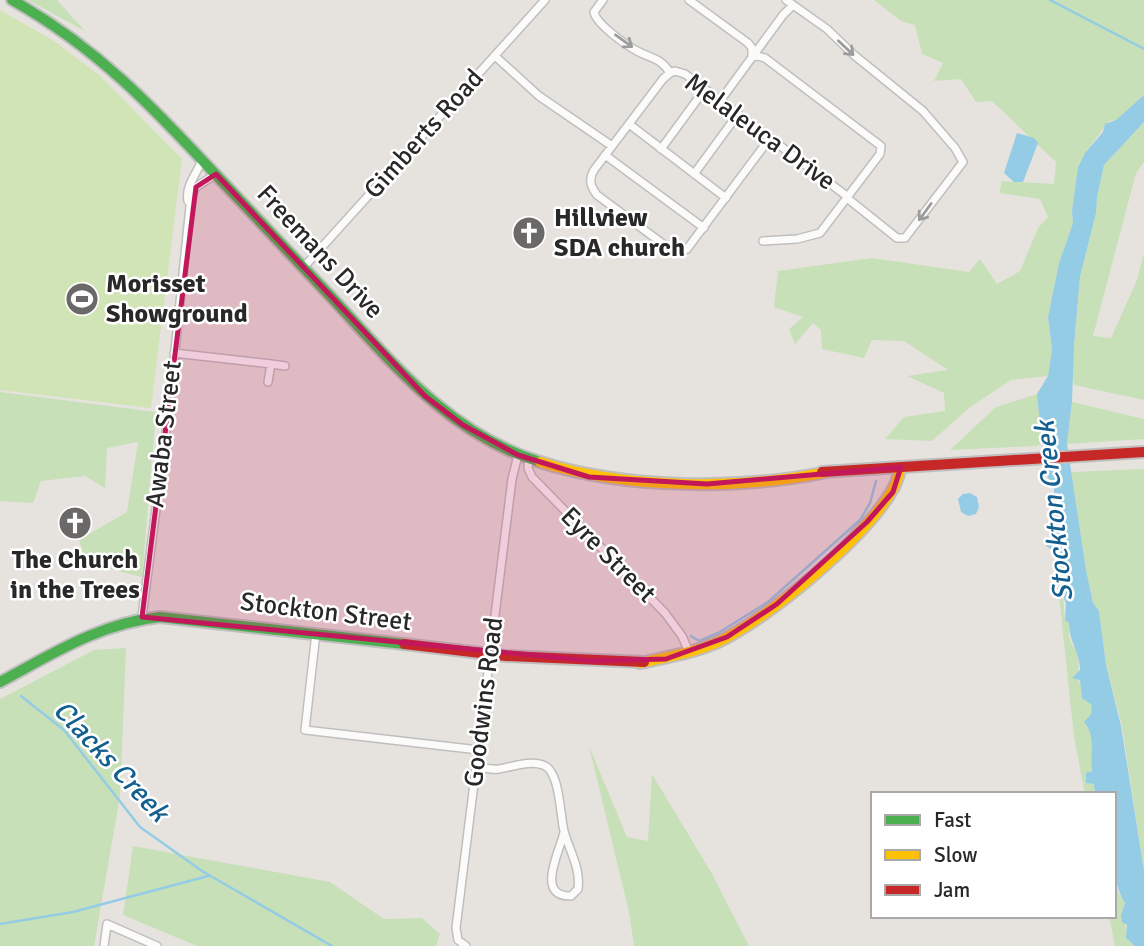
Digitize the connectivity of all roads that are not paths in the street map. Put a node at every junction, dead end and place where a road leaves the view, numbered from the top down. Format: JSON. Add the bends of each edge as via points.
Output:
{"nodes":[{"id":1,"x":12,"y":0,"type":"edge"},
{"id":2,"x":545,"y":0,"type":"edge"},
{"id":3,"x":603,"y":0,"type":"edge"},
{"id":4,"x":690,"y":0,"type":"edge"},
{"id":5,"x":789,"y":3,"type":"edge"},
{"id":6,"x":495,"y":57,"type":"junction"},
{"id":7,"x":752,"y":57,"type":"junction"},
{"id":8,"x":670,"y":73,"type":"junction"},
{"id":9,"x":705,"y":89,"type":"junction"},
{"id":10,"x":720,"y":100,"type":"junction"},
{"id":11,"x":737,"y":114,"type":"junction"},
{"id":12,"x":629,"y":124,"type":"junction"},
{"id":13,"x":770,"y":138,"type":"junction"},
{"id":14,"x":612,"y":146,"type":"junction"},
{"id":15,"x":661,"y":149,"type":"junction"},
{"id":16,"x":605,"y":155,"type":"junction"},
{"id":17,"x":202,"y":159,"type":"junction"},
{"id":18,"x":215,"y":174,"type":"junction"},
{"id":19,"x":694,"y":174,"type":"junction"},
{"id":20,"x":847,"y":197,"type":"junction"},
{"id":21,"x":726,"y":198,"type":"junction"},
{"id":22,"x":189,"y":209,"type":"junction"},
{"id":23,"x":704,"y":228,"type":"junction"},
{"id":24,"x":763,"y":242,"type":"dead end"},
{"id":25,"x":303,"y":268,"type":"junction"},
{"id":26,"x":174,"y":352,"type":"junction"},
{"id":27,"x":271,"y":364,"type":"junction"},
{"id":28,"x":285,"y":366,"type":"dead end"},
{"id":29,"x":268,"y":382,"type":"dead end"},
{"id":30,"x":1144,"y":452,"type":"edge"},
{"id":31,"x":518,"y":455,"type":"junction"},
{"id":32,"x":529,"y":459,"type":"junction"},
{"id":33,"x":901,"y":467,"type":"junction"},
{"id":34,"x":142,"y":617,"type":"junction"},
{"id":35,"x":316,"y":633,"type":"junction"},
{"id":36,"x":689,"y":652,"type":"junction"},
{"id":37,"x":490,"y":654,"type":"junction"},
{"id":38,"x":0,"y":682,"type":"edge"},
{"id":39,"x":479,"y":750,"type":"junction"},
{"id":40,"x":477,"y":767,"type":"junction"},
{"id":41,"x":564,"y":832,"type":"junction"},
{"id":42,"x":104,"y":946,"type":"edge"},
{"id":43,"x":157,"y":946,"type":"edge"},
{"id":44,"x":466,"y":946,"type":"edge"}],
"edges":[{"from":1,"to":17,"type":"main road","name":"Freemans Drive","via":[[80,41]]},
{"from":2,"to":6,"type":"street","name":"Gimberts Road"},
{"from":3,"to":8,"type":"street","name":"Melaleuca Drive","one_way":true,"via":[[594,12],[597,21],[638,52],[662,61]]},
{"from":4,"to":7,"type":"street","via":[[748,43]]},
{"from":5,"to":7,"type":"street"},
{"from":5,"to":20,"type":"street","name":"Melaleuca Drive","one_way":true,"via":[[827,29],[923,111],[963,162],[905,238],[897,238]]},
{"from":6,"to":14,"type":"street","via":[[539,96]]},
{"from":6,"to":25,"type":"street","name":"Gimberts Road"},
{"from":7,"to":10,"type":"street"},
{"from":7,"to":20,"type":"street","via":[[765,58],[881,146],[880,154]]},
{"from":8,"to":9,"type":"street","name":"Melaleuca Drive","via":[[685,74]]},
{"from":8,"to":12,"type":"street"},
{"from":9,"to":10,"type":"street","name":"Melaleuca Drive"},
{"from":9,"to":15,"type":"street"},
{"from":10,"to":11,"type":"street","name":"Melaleuca Drive"},
{"from":11,"to":13,"type":"street","name":"Melaleuca Drive"},
{"from":11,"to":19,"type":"street"},
{"from":12,"to":14,"type":"street"},
{"from":12,"to":15,"type":"street"},
{"from":13,"to":20,"type":"street","name":"Melaleuca Drive"},
{"from":13,"to":21,"type":"street"},
{"from":14,"to":16,"type":"street"},
{"from":15,"to":19,"type":"street"},
{"from":16,"to":23,"type":"street"},
{"from":16,"to":23,"type":"street","via":[[591,175],[597,195],[674,252],[683,252]]},
{"from":17,"to":18,"type":"main road","name":"Freemans Drive"},
{"from":17,"to":22,"type":"street","name":"Awaba Street","via":[[188,186]]},
{"from":18,"to":22,"type":"street","name":"Awaba Street","via":[[196,187]]},
{"from":18,"to":25,"type":"main road","name":"Freemans Drive"},
{"from":19,"to":21,"type":"street"},
{"from":20,"to":24,"type":"street","via":[[820,233]]},
{"from":21,"to":23,"type":"street"},
{"from":22,"to":26,"type":"street","name":"Awaba Street"},
{"from":25,"to":31,"type":"main road","name":"Freemans Drive","via":[[425,396],[463,425]]},
{"from":26,"to":27,"type":"street"},
{"from":26,"to":34,"type":"street","name":"Awaba Street"},
{"from":27,"to":28,"type":"street"},
{"from":27,"to":29,"type":"street"},
{"from":30,"to":33,"type":"main road","name":"Freemans Drive"},
{"from":31,"to":32,"type":"main road","name":"Freemans Drive"},
{"from":31,"to":37,"type":"street","name":"Goodwins Road"},
{"from":32,"to":33,"type":"main road","name":"Freemans Drive","via":[[570,473],[625,481],[707,484]]},
{"from":32,"to":36,"type":"street","name":"Eyre Street","via":[[531,477],[665,613]]},
{"from":33,"to":36,"type":"main road","name":"Stockton Street","via":[[899,480],[883,505],[799,586],[754,621]]},
{"from":34,"to":35,"type":"main road","name":"Stockton Street"},
{"from":34,"to":38,"type":"main road","via":[[91,635]]},
{"from":35,"to":37,"type":"main road","name":"Stockton Street"},
{"from":35,"to":39,"type":"street","via":[[305,730]]},
{"from":36,"to":37,"type":"main road","name":"Stockton Street","via":[[644,662]]},
{"from":37,"to":39,"type":"street","name":"Goodwins Road"},
{"from":39,"to":40,"type":"street","name":"Goodwins Road"},
{"from":40,"to":41,"type":"street","via":[[534,764],[551,770]]},
{"from":40,"to":44,"type":"street","name":"Goodwins Road","via":[[456,928],[457,940]]},
{"from":41,"to":41,"type":"street","via":[[579,883],[571,896],[553,889],[555,860]]},
{"from":42,"to":43,"type":"street","via":[[107,924]]}]}
